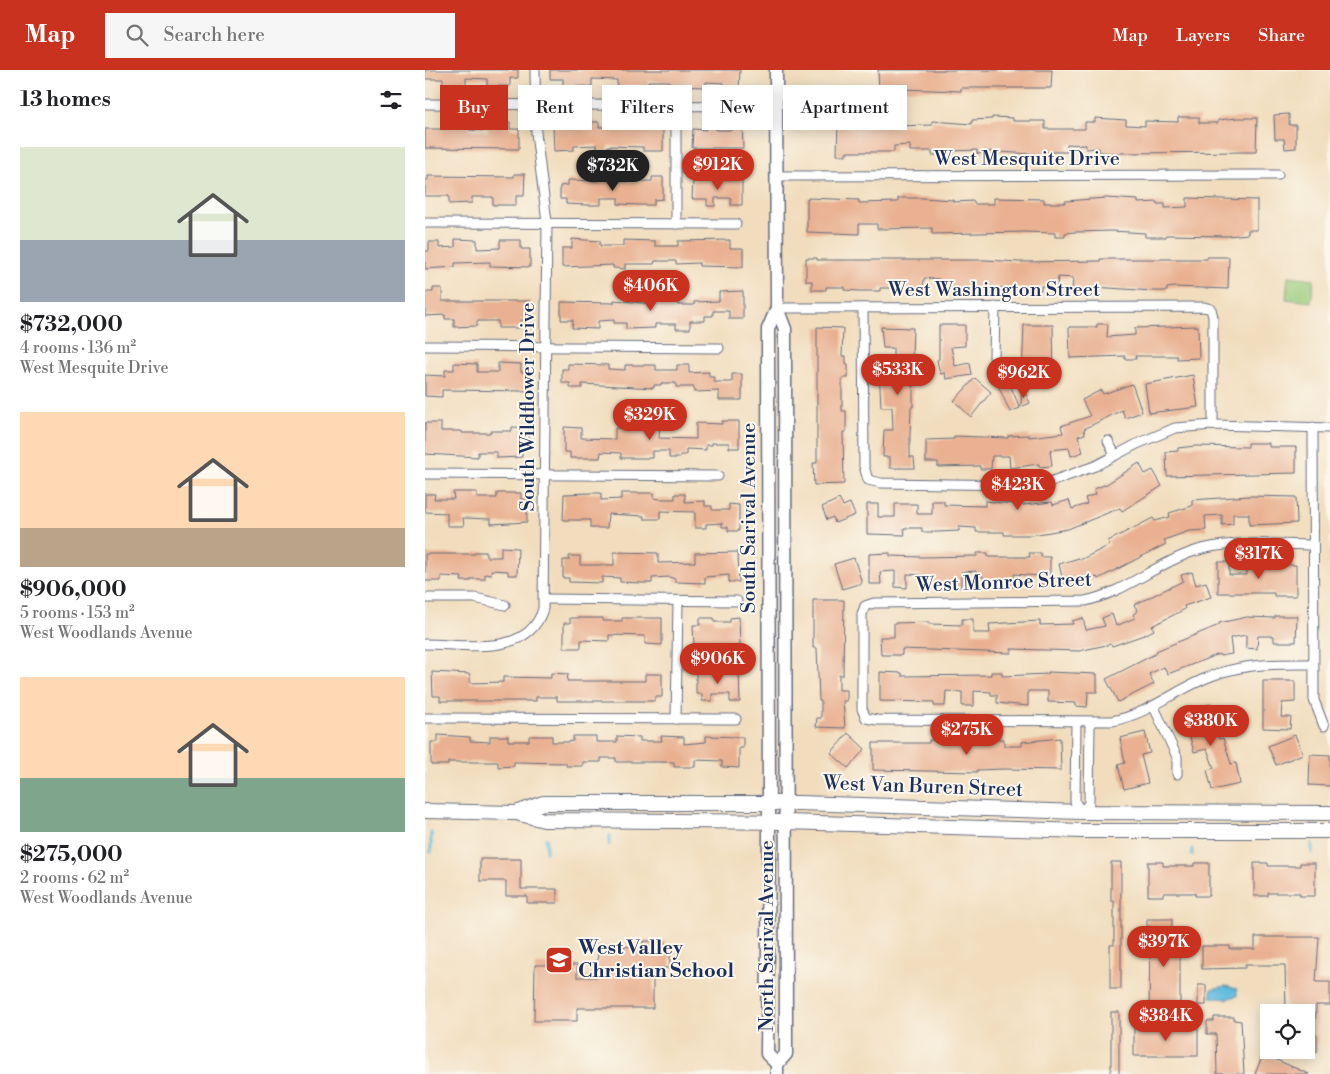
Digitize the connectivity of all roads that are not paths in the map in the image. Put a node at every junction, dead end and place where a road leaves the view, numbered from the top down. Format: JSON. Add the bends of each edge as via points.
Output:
{"nodes":[{"id":1,"x":535,"y":70,"type":"edge"},
{"id":2,"x":776,"y":70,"type":"edge"},
{"id":3,"x":535,"y":85,"type":"edge"},
{"id":4,"x":425,"y":104,"type":"edge"},
{"id":5,"x":518,"y":105,"type":"edge"},
{"id":6,"x":536,"y":130,"type":"edge"},
{"id":7,"x":676,"y":130,"type":"edge"},
{"id":8,"x":777,"y":176,"type":"junction"},
{"id":9,"x":1279,"y":176,"type":"dead end"},
{"id":10,"x":547,"y":222,"type":"junction"},
{"id":11,"x":425,"y":223,"type":"edge"},
{"id":12,"x":676,"y":224,"type":"junction"},
{"id":13,"x":736,"y":224,"type":"dead end"},
{"id":14,"x":995,"y":307,"type":"junction"},
{"id":15,"x":777,"y":308,"type":"junction"},
{"id":16,"x":863,"y":308,"type":"junction"},
{"id":17,"x":425,"y":346,"type":"edge"},
{"id":18,"x":546,"y":346,"type":"junction"},
{"id":19,"x":719,"y":348,"type":"dead end"},
{"id":20,"x":994,"y":357,"type":"dead end"},
{"id":21,"x":1213,"y":425,"type":"junction"},
{"id":22,"x":1313,"y":427,"type":"junction"},
{"id":23,"x":1330,"y":428,"type":"edge"},
{"id":24,"x":1108,"y":440,"type":"dead end"},
{"id":25,"x":1115,"y":455,"type":"junction"},
{"id":26,"x":425,"y":474,"type":"edge"},
{"id":27,"x":545,"y":475,"type":"junction"},
{"id":28,"x":718,"y":476,"type":"dead end"},
{"id":29,"x":1313,"y":545,"type":"junction"},
{"id":30,"x":425,"y":598,"type":"edge"},
{"id":31,"x":544,"y":599,"type":"junction"},
{"id":32,"x":678,"y":601,"type":"junction"},
{"id":33,"x":737,"y":601,"type":"dead end"},
{"id":34,"x":505,"y":605,"type":"dead end"},
{"id":35,"x":425,"y":644,"type":"edge"},
{"id":36,"x":1313,"y":664,"type":"junction"},
{"id":37,"x":1154,"y":707,"type":"junction"},
{"id":38,"x":425,"y":718,"type":"edge"},
{"id":39,"x":676,"y":719,"type":"junction"},
{"id":40,"x":736,"y":719,"type":"dead end"},
{"id":41,"x":1076,"y":722,"type":"junction"},
{"id":42,"x":1090,"y":722,"type":"junction"},
{"id":43,"x":1324,"y":726,"type":"dead end"},
{"id":44,"x":1177,"y":774,"type":"dead end"},
{"id":45,"x":768,"y":804,"type":"junction"},
{"id":46,"x":786,"y":804,"type":"junction"},
{"id":47,"x":425,"y":812,"type":"edge"},
{"id":48,"x":1082,"y":812,"type":"junction"},
{"id":49,"x":516,"y":813,"type":"junction"},
{"id":50,"x":1330,"y":813,"type":"edge"},
{"id":51,"x":769,"y":821,"type":"junction"},
{"id":52,"x":786,"y":822,"type":"junction"},
{"id":53,"x":1082,"y":831,"type":"junction"},
{"id":54,"x":1330,"y":831,"type":"edge"},
{"id":55,"x":777,"y":1069,"type":"edge"}],
"edges":[{"from":1,"to":3,"type":"street","name":"South Wildflower Drive"},
{"from":2,"to":8,"type":"main road","name":"South Sarival Avenue"},
{"from":4,"to":5,"type":"street"},
{"from":6,"to":10,"type":"street","name":"South Wildflower Drive"},
{"from":7,"to":12,"type":"street"},
{"from":8,"to":9,"type":"street","name":"West Mesquite Drive"},
{"from":8,"to":15,"type":"main road","name":"South Sarival Avenue"},
{"from":10,"to":11,"type":"street"},
{"from":10,"to":12,"type":"street"},
{"from":10,"to":18,"type":"street","name":"South Wildflower Drive"},
{"from":12,"to":13,"type":"street"},
{"from":14,"to":16,"type":"street","name":"West Washington Street"},
{"from":14,"to":20,"type":"street"},
{"from":14,"to":21,"type":"street","name":"West Washington Street","via":[[1211,309]]},
{"from":15,"to":16,"type":"street","name":"West Washington Street"},
{"from":15,"to":45,"type":"main road","name":"South Sarival Avenue","via":[[767,329]]},
{"from":15,"to":46,"type":"main road","name":"South Sarival Avenue","via":[[785,330]]},
{"from":16,"to":25,"type":"street","via":[[864,466],[868,480],[881,484],[1021,485],[1047,482],[1088,469]]},
{"from":17,"to":18,"type":"street"},
{"from":18,"to":19,"type":"street"},
{"from":18,"to":27,"type":"street","name":"South Wildflower Drive"},
{"from":21,"to":22,"type":"street"},
{"from":21,"to":25,"type":"street","via":[[1175,428]]},
{"from":22,"to":23,"type":"street"},
{"from":22,"to":29,"type":"street"},
{"from":24,"to":25,"type":"street"},
{"from":26,"to":27,"type":"street"},
{"from":27,"to":28,"type":"street"},
{"from":27,"to":31,"type":"street","name":"South Wildflower Drive"},
{"from":29,"to":36,"type":"street"},
{"from":29,"to":41,"type":"street","name":"West Monroe Street","via":[[1237,544],[1201,549],[1177,558],[1102,598],[1085,601],[865,606],[862,614],[862,709],[866,718]]},
{"from":30,"to":34,"type":"street","via":[[475,598]]},
{"from":31,"to":32,"type":"street"},
{"from":31,"to":35,"type":"street","name":"South Wildflower Drive","via":[[541,618],[523,638],[509,643]]},
{"from":32,"to":33,"type":"street"},
{"from":32,"to":39,"type":"street"},
{"from":36,"to":37,"type":"street","via":[[1260,664],[1236,668],[1212,675]]},
{"from":36,"to":43,"type":"street","via":[[1314,700]]},
{"from":37,"to":42,"type":"street","via":[[1134,717]]},
{"from":37,"to":44,"type":"street","via":[[1177,757]]},
{"from":38,"to":39,"type":"street"},
{"from":39,"to":40,"type":"street"},
{"from":41,"to":42,"type":"street"},
{"from":41,"to":48,"type":"street","via":[[1075,802]]},
{"from":42,"to":48,"type":"street","via":[[1089,803]]},
{"from":45,"to":46,"type":"main road","name":"West Van Buren Street"},
{"from":45,"to":49,"type":"main road","name":"West Van Buren Street","via":[[543,803]]},
{"from":45,"to":51,"type":"main road","name":"South Sarival Avenue"},
{"from":46,"to":48,"type":"main road","name":"West Van Buren Street"},
{"from":46,"to":52,"type":"main road","name":"North Sarival Avenue"},
{"from":47,"to":49,"type":"main road","name":"West Van Buren Street"},
{"from":48,"to":50,"type":"main road","name":"West Van Buren Street"},
{"from":48,"to":53,"type":"main road"},
{"from":49,"to":51,"type":"main road","name":"West Van Buren Street","via":[[544,820]]},
{"from":51,"to":52,"type":"main road","name":"West Van Buren Street"},
{"from":51,"to":55,"type":"main road","name":"North Sarival Avenue","via":[[767,1054]]},
{"from":52,"to":53,"type":"main road","name":"West Van Buren Street"},
{"from":52,"to":55,"type":"main road","name":"North Sarival Avenue","via":[[786,1054]]},
{"from":53,"to":54,"type":"main road","name":"West Van Buren Street"}]}
